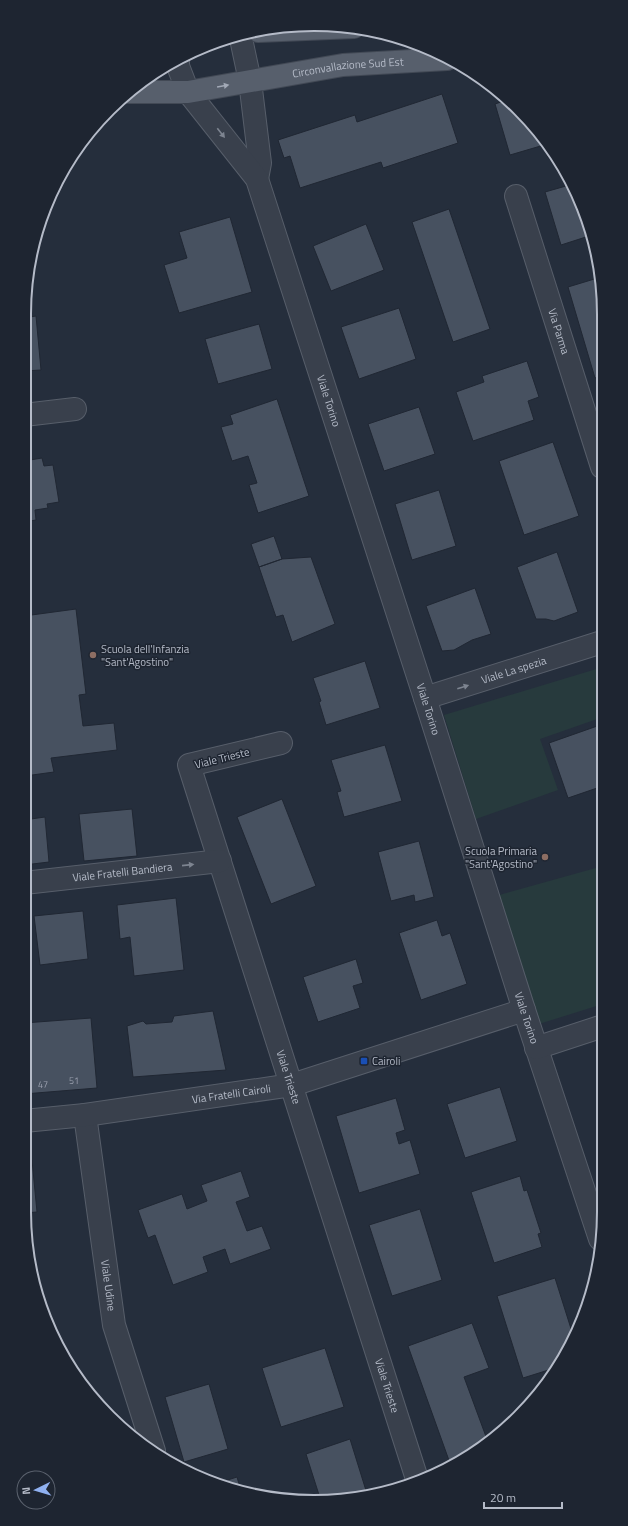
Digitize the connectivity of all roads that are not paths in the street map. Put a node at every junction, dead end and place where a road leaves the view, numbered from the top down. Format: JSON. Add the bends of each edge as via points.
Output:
{"nodes":[{"id":1,"x":241,"y":41,"type":"edge"},
{"id":2,"x":438,"y":60,"type":"edge"},
{"id":3,"x":178,"y":66,"type":"edge"},
{"id":4,"x":250,"y":81,"type":"junction"},
{"id":5,"x":138,"y":92,"type":"edge"},
{"id":6,"x":188,"y":92,"type":"junction"},
{"id":7,"x":257,"y":179,"type":"junction"},
{"id":8,"x":516,"y":196,"type":"dead end"},
{"id":9,"x":75,"y":409,"type":"dead end"},
{"id":10,"x":31,"y":415,"type":"edge"},
{"id":11,"x":597,"y":451,"type":"edge"},
{"id":12,"x":597,"y":644,"type":"edge"},
{"id":13,"x":425,"y":698,"type":"junction"},
{"id":14,"x":281,"y":743,"type":"dead end"},
{"id":15,"x":220,"y":861,"type":"junction"},
{"id":16,"x":31,"y":882,"type":"edge"},
{"id":17,"x":524,"y":1010,"type":"junction"},
{"id":18,"x":597,"y":1028,"type":"edge"},
{"id":19,"x":536,"y":1048,"type":"junction"},
{"id":20,"x":292,"y":1085,"type":"junction"},
{"id":21,"x":85,"y":1115,"type":"junction"},
{"id":22,"x":31,"y":1120,"type":"edge"},
{"id":23,"x":596,"y":1228,"type":"edge"},
{"id":24,"x":152,"y":1443,"type":"edge"},
{"id":25,"x":416,"y":1476,"type":"edge"}],
"edges":[{"from":1,"to":4,"type":"street"},
{"from":2,"to":4,"type":"main road","name":"Circonvallazione Sud Est","via":[[343,65]]},
{"from":3,"to":6,"type":"street"},
{"from":6,"to":4,"type":"main road","name":"Circonvallazione Sud Est","one_way":true},
{"from":4,"to":7,"type":"street","name":"Viale Torino","via":[[260,163]]},
{"from":5,"to":6,"type":"main road","name":"Circonvallazione Sud Est"},
{"from":6,"to":7,"type":"street","name":"Viale Torino","one_way":true},
{"from":7,"to":13,"type":"street","name":"Viale Torino"},
{"from":8,"to":11,"type":"street","name":"Via Parma"},
{"from":9,"to":10,"type":"street"},
{"from":13,"to":12,"type":"street","name":"Viale La spezia","one_way":true},
{"from":13,"to":17,"type":"street","name":"Viale Torino"},
{"from":14,"to":15,"type":"street","name":"Viale Trieste","via":[[190,764]]},
{"from":16,"to":15,"type":"street","name":"Viale Fratelli Bandiera","one_way":true},
{"from":15,"to":20,"type":"street","name":"Viale Trieste"},
{"from":17,"to":19,"type":"street","name":"Viale Torino"},
{"from":17,"to":20,"type":"street","name":"Via Fratelli Cairoli"},
{"from":18,"to":19,"type":"street"},
{"from":19,"to":23,"type":"street","name":"Viale Torino"},
{"from":20,"to":21,"type":"street","name":"Via Fratelli Cairoli"},
{"from":20,"to":25,"type":"street","name":"Viale Trieste"},
{"from":21,"to":22,"type":"street","name":"Via Fratelli Cairoli"},
{"from":21,"to":24,"type":"street","name":"Viale Udine","via":[[114,1325]]}]}
